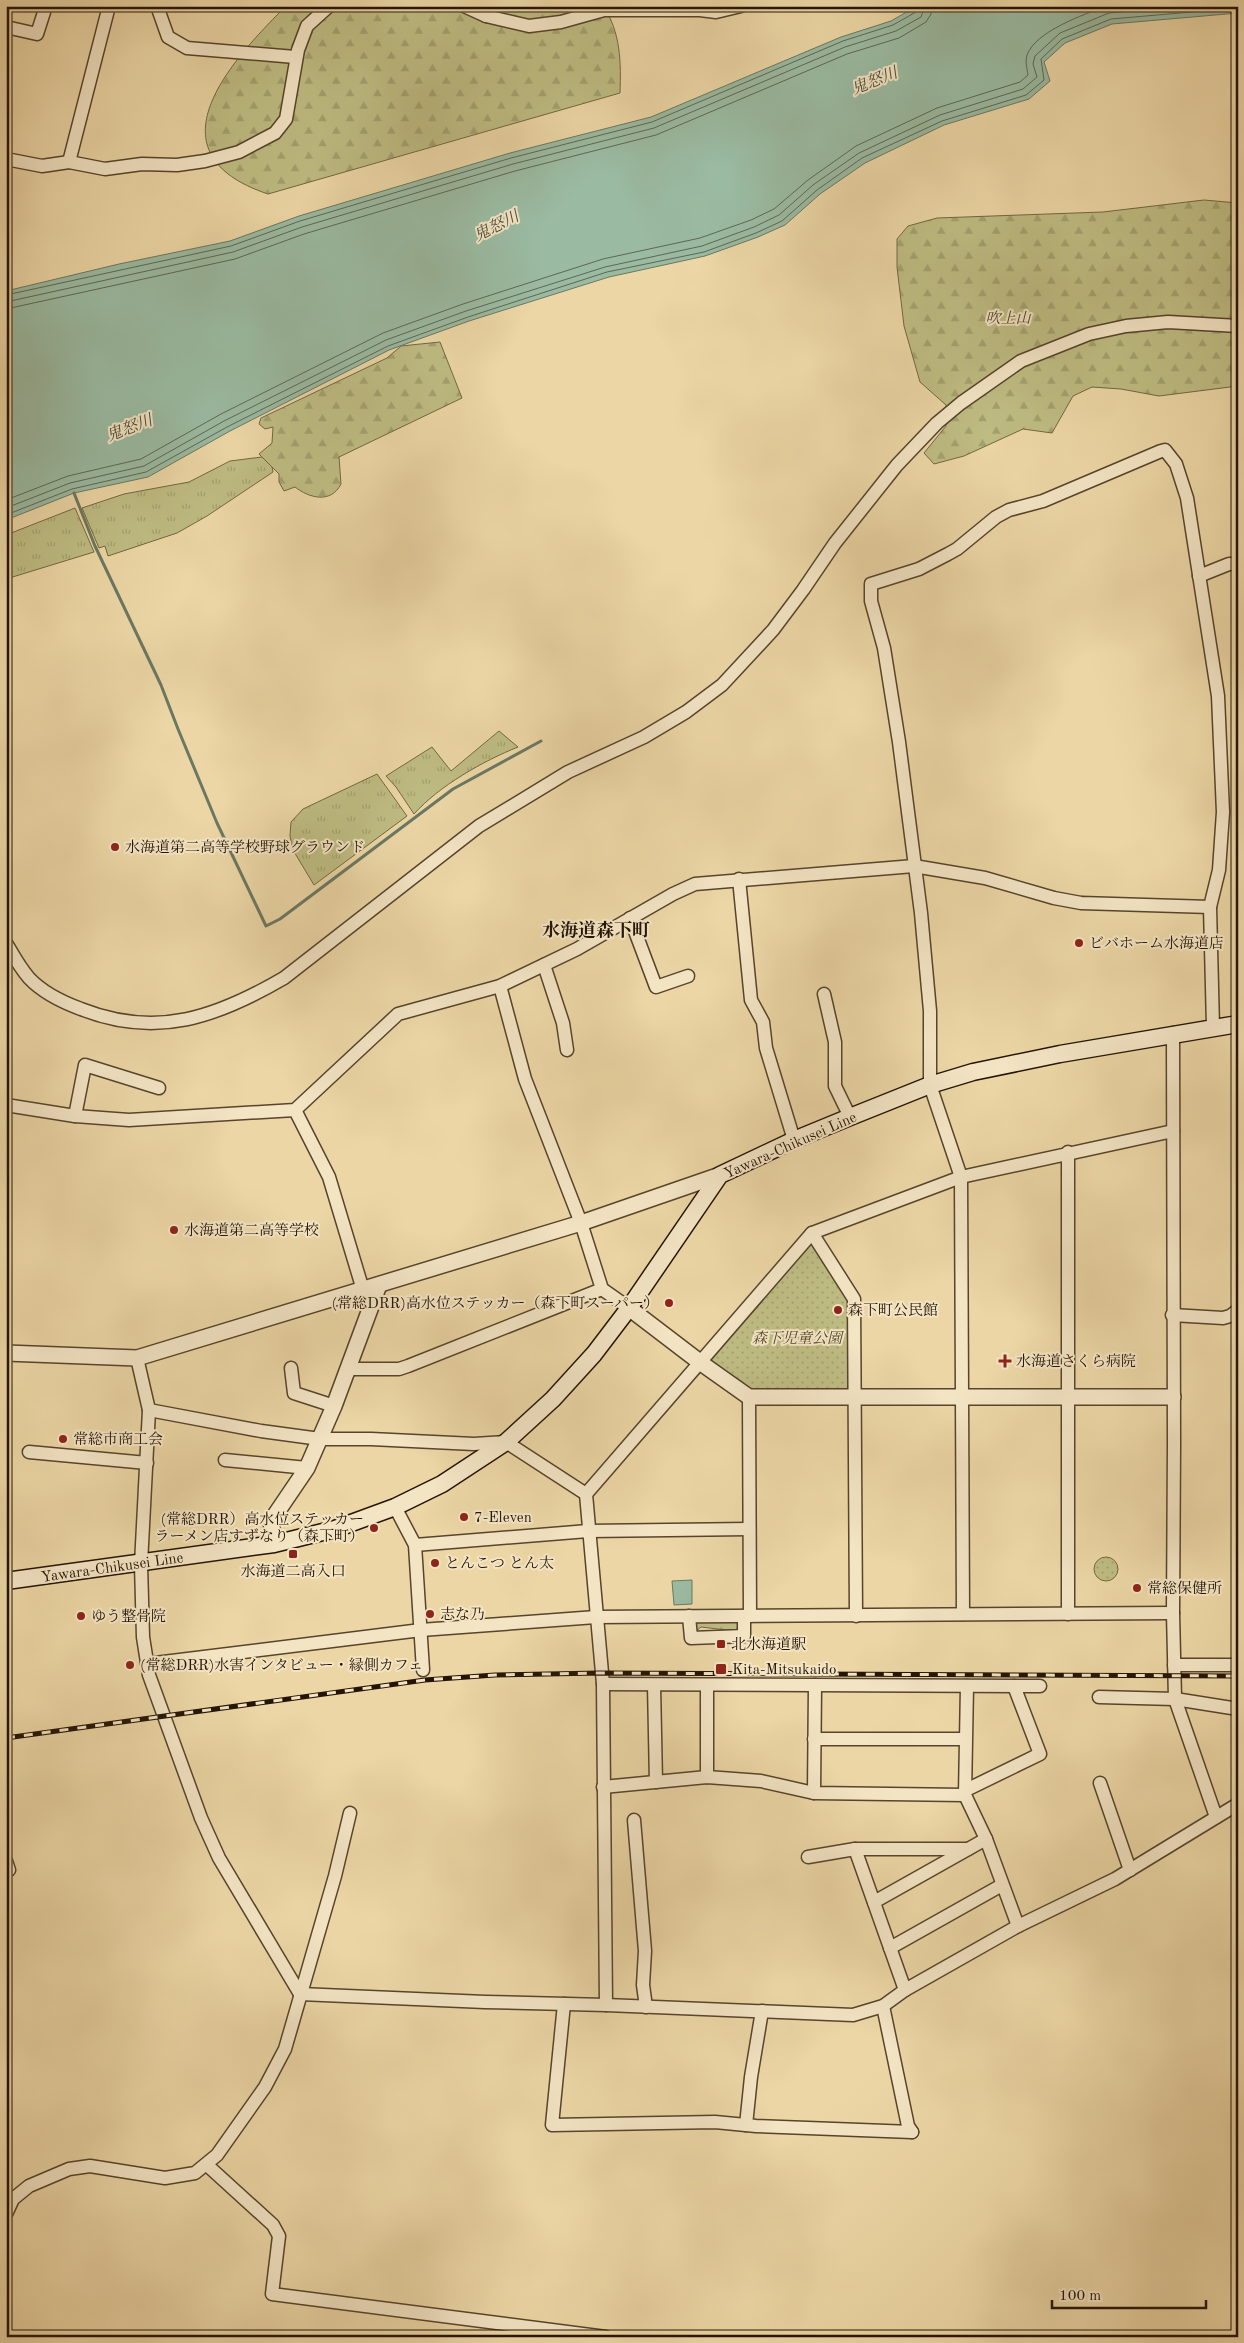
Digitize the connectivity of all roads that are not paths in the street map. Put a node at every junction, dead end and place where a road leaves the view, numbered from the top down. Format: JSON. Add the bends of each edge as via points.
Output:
{"nodes":[{"id":1,"x":46,"y":6,"type":"edge"},
{"id":2,"x":109,"y":6,"type":"edge"},
{"id":3,"x":157,"y":6,"type":"edge"},
{"id":4,"x":329,"y":6,"type":"edge"},
{"id":5,"x":464,"y":6,"type":"edge"},
{"id":6,"x":741,"y":6,"type":"edge"},
{"id":7,"x":606,"y":8,"type":"edge"},
{"id":8,"x":488,"y":11,"type":"edge"},
{"id":9,"x":6,"y":27,"type":"edge"},
{"id":10,"x":296,"y":57,"type":"junction"},
{"id":11,"x":6,"y":159,"type":"edge"},
{"id":12,"x":69,"y":162,"type":"junction"},
{"id":13,"x":1238,"y":326,"type":"edge"},
{"id":14,"x":1238,"y":564,"type":"edge"},
{"id":15,"x":1199,"y":576,"type":"junction"},
{"id":16,"x":914,"y":866,"type":"junction"},
{"id":17,"x":739,"y":879,"type":"junction"},
{"id":18,"x":1210,"y":907,"type":"junction"},
{"id":19,"x":630,"y":918,"type":"junction"},
{"id":20,"x":6,"y":943,"type":"edge"},
{"id":21,"x":544,"y":965,"type":"junction"},
{"id":22,"x":688,"y":976,"type":"dead end"},
{"id":23,"x":500,"y":986,"type":"junction"},
{"id":24,"x":824,"y":994,"type":"dead end"},
{"id":25,"x":1238,"y":1024,"type":"edge"},
{"id":26,"x":1214,"y":1027,"type":"junction"},
{"id":27,"x":1173,"y":1033,"type":"junction"},
{"id":28,"x":567,"y":1050,"type":"dead end"},
{"id":29,"x":930,"y":1085,"type":"junction"},
{"id":30,"x":159,"y":1088,"type":"dead end"},
{"id":31,"x":6,"y":1105,"type":"edge"},
{"id":32,"x":295,"y":1110,"type":"junction"},
{"id":33,"x":75,"y":1116,"type":"junction"},
{"id":34,"x":850,"y":1117,"type":"junction"},
{"id":35,"x":1172,"y":1131,"type":"junction"},
{"id":36,"x":794,"y":1140,"type":"junction"},
{"id":37,"x":1068,"y":1152,"type":"junction"},
{"id":38,"x":720,"y":1175,"type":"junction"},
{"id":39,"x":961,"y":1176,"type":"junction"},
{"id":40,"x":581,"y":1223,"type":"junction"},
{"id":41,"x":812,"y":1233,"type":"junction"},
{"id":42,"x":379,"y":1285,"type":"junction"},
{"id":43,"x":602,"y":1289,"type":"junction"},
{"id":44,"x":363,"y":1290,"type":"junction"},
{"id":45,"x":629,"y":1308,"type":"junction"},
{"id":46,"x":1238,"y":1310,"type":"edge"},
{"id":47,"x":1172,"y":1314,"type":"junction"},
{"id":48,"x":6,"y":1353,"type":"edge"},
{"id":49,"x":137,"y":1358,"type":"junction"},
{"id":50,"x":701,"y":1363,"type":"junction"},
{"id":51,"x":291,"y":1368,"type":"dead end"},
{"id":52,"x":348,"y":1369,"type":"junction"},
{"id":53,"x":1068,"y":1396,"type":"junction"},
{"id":54,"x":749,"y":1397,"type":"junction"},
{"id":55,"x":963,"y":1397,"type":"junction"},
{"id":56,"x":1173,"y":1397,"type":"junction"},
{"id":57,"x":855,"y":1398,"type":"junction"},
{"id":58,"x":334,"y":1406,"type":"junction"},
{"id":59,"x":149,"y":1410,"type":"junction"},
{"id":60,"x":320,"y":1439,"type":"junction"},
{"id":61,"x":506,"y":1442,"type":"junction"},
{"id":62,"x":29,"y":1452,"type":"dead end"},
{"id":63,"x":225,"y":1460,"type":"dead end"},
{"id":64,"x":147,"y":1463,"type":"junction"},
{"id":65,"x":307,"y":1468,"type":"junction"},
{"id":66,"x":586,"y":1494,"type":"junction"},
{"id":67,"x":395,"y":1507,"type":"junction"},
{"id":68,"x":749,"y":1529,"type":"junction"},
{"id":69,"x":588,"y":1531,"type":"junction"},
{"id":70,"x":274,"y":1544,"type":"junction"},
{"id":71,"x":415,"y":1545,"type":"junction"},
{"id":72,"x":142,"y":1564,"type":"junction"},
{"id":73,"x":6,"y":1581,"type":"edge"},
{"id":74,"x":1173,"y":1613,"type":"junction"},
{"id":75,"x":963,"y":1614,"type":"junction"},
{"id":76,"x":1068,"y":1614,"type":"junction"},
{"id":77,"x":689,"y":1616,"type":"junction"},
{"id":78,"x":747,"y":1616,"type":"junction"},
{"id":79,"x":856,"y":1616,"type":"junction"},
{"id":80,"x":596,"y":1617,"type":"junction"},
{"id":81,"x":421,"y":1630,"type":"junction"},
{"id":82,"x":148,"y":1664,"type":"junction"},
{"id":83,"x":1174,"y":1665,"type":"junction"},
{"id":84,"x":1238,"y":1665,"type":"edge"},
{"id":85,"x":423,"y":1670,"type":"dead end"},
{"id":86,"x":603,"y":1684,"type":"junction"},
{"id":87,"x":654,"y":1685,"type":"junction"},
{"id":88,"x":707,"y":1685,"type":"junction"},
{"id":89,"x":815,"y":1685,"type":"junction"},
{"id":90,"x":966,"y":1686,"type":"junction"},
{"id":91,"x":1014,"y":1686,"type":"junction"},
{"id":92,"x":1040,"y":1686,"type":"dead end"},
{"id":93,"x":1098,"y":1697,"type":"dead end"},
{"id":94,"x":1176,"y":1699,"type":"junction"},
{"id":95,"x":1238,"y":1709,"type":"edge"},
{"id":96,"x":814,"y":1739,"type":"junction"},
{"id":97,"x":965,"y":1740,"type":"junction"},
{"id":98,"x":707,"y":1777,"type":"junction"},
{"id":99,"x":656,"y":1782,"type":"junction"},
{"id":100,"x":1100,"y":1783,"type":"dead end"},
{"id":101,"x":603,"y":1786,"type":"junction"},
{"id":102,"x":965,"y":1792,"type":"junction"},
{"id":103,"x":814,"y":1793,"type":"junction"},
{"id":104,"x":1238,"y":1804,"type":"edge"},
{"id":105,"x":350,"y":1813,"type":"dead end"},
{"id":106,"x":1216,"y":1817,"type":"junction"},
{"id":107,"x":634,"y":1820,"type":"dead end"},
{"id":108,"x":986,"y":1839,"type":"junction"},
{"id":109,"x":968,"y":1848,"type":"junction"},
{"id":110,"x":855,"y":1849,"type":"junction"},
{"id":111,"x":808,"y":1857,"type":"dead end"},
{"id":112,"x":6,"y":1861,"type":"edge"},
{"id":113,"x":6,"y":1870,"type":"edge"},
{"id":114,"x":1130,"y":1870,"type":"junction"},
{"id":115,"x":1002,"y":1885,"type":"junction"},
{"id":116,"x":874,"y":1902,"type":"junction"},
{"id":117,"x":1018,"y":1926,"type":"junction"},
{"id":118,"x":890,"y":1948,"type":"junction"},
{"id":119,"x":905,"y":1990,"type":"junction"},
{"id":120,"x":300,"y":1994,"type":"junction"},
{"id":121,"x":564,"y":2004,"type":"junction"},
{"id":122,"x":606,"y":2005,"type":"junction"},
{"id":123,"x":882,"y":2006,"type":"junction"},
{"id":124,"x":646,"y":2007,"type":"junction"},
{"id":125,"x":762,"y":2011,"type":"junction"},
{"id":126,"x":746,"y":2125,"type":"junction"},
{"id":127,"x":207,"y":2164,"type":"junction"},
{"id":128,"x":6,"y":2214,"type":"edge"},
{"id":129,"x":606,"y":2337,"type":"edge"}],
"edges":[{"from":1,"to":9,"type":"street","via":[[37,34]]},
{"from":2,"to":12,"type":"street"},
{"from":3,"to":10,"type":"street","via":[[168,37],[187,48]]},
{"from":4,"to":10,"type":"street","via":[[307,26]]},
{"from":5,"to":8,"type":"street"},
{"from":6,"to":7,"type":"street","via":[[716,12]]},
{"from":7,"to":8,"type":"street","via":[[561,22],[529,26]]},
{"from":10,"to":12,"type":"street","via":[[286,119],[275,133],[239,152],[177,165],[142,164],[105,169]]},
{"from":11,"to":12,"type":"street","via":[[42,166]]},
{"from":13,"to":20,"type":"street","via":[[1168,322],[1126,326],[1089,334],[1021,361],[937,423],[897,465],[835,543],[773,630],[722,685],[644,737],[568,772],[479,826],[284,978],[254,996],[200,1016],[155,1025],[122,1021],[91,1013],[42,990],[28,978]]},
{"from":14,"to":15,"type":"street","via":[[1229,564]]},
{"from":15,"to":16,"type":"street","via":[[1182,481],[1171,456],[1161,450],[1043,501],[996,516],[953,552],[919,569],[871,584],[871,602],[884,648],[899,742]]},
{"from":15,"to":18,"type":"street","via":[[1218,696],[1223,812],[1219,870]]},
{"from":16,"to":17,"type":"street"},
{"from":16,"to":18,"type":"street","via":[[985,878],[1081,903]]},
{"from":16,"to":29,"type":"street","via":[[929,996]]},
{"from":17,"to":19,"type":"street","via":[[695,884]]},
{"from":17,"to":36,"type":"street","via":[[751,1000],[763,1022],[766,1048]]},
{"from":18,"to":26,"type":"street"},
{"from":19,"to":21,"type":"street"},
{"from":19,"to":22,"type":"street","via":[[656,987]]},
{"from":21,"to":23,"type":"street"},
{"from":21,"to":28,"type":"street"},
{"from":23,"to":32,"type":"street","via":[[398,1014]]},
{"from":23,"to":40,"type":"street","via":[[525,1079]]},
{"from":24,"to":34,"type":"street","via":[[834,1042],[836,1086]]},
{"from":25,"to":26,"type":"main road","name":"Yawara-Chikusei Line"},
{"from":26,"to":27,"type":"main road","name":"Yawara-Chikusei Line"},
{"from":27,"to":29,"type":"main road","name":"Yawara-Chikusei Line","via":[[982,1070]]},
{"from":27,"to":35,"type":"street"},
{"from":29,"to":34,"type":"main road","name":"Yawara-Chikusei Line"},
{"from":29,"to":39,"type":"street"},
{"from":30,"to":33,"type":"street","via":[[85,1065]]},
{"from":31,"to":33,"type":"street"},
{"from":32,"to":33,"type":"street","via":[[151,1120]]},
{"from":32,"to":44,"type":"street","via":[[329,1177]]},
{"from":34,"to":36,"type":"main road","name":"Yawara-Chikusei Line"},
{"from":35,"to":37,"type":"street"},
{"from":35,"to":47,"type":"street"},
{"from":36,"to":38,"type":"main road","name":"Yawara-Chikusei Line"},
{"from":37,"to":39,"type":"street"},
{"from":37,"to":53,"type":"street"},
{"from":38,"to":40,"type":"street"},
{"from":38,"to":45,"type":"main road","name":"Yawara-Chikusei Line"},
{"from":39,"to":41,"type":"street"},
{"from":39,"to":55,"type":"street"},
{"from":40,"to":42,"type":"street"},
{"from":40,"to":43,"type":"street"},
{"from":41,"to":50,"type":"street"},
{"from":41,"to":57,"type":"street","via":[[854,1299]]},
{"from":42,"to":44,"type":"street"},
{"from":42,"to":52,"type":"street"},
{"from":43,"to":45,"type":"street"},
{"from":43,"to":52,"type":"street","via":[[399,1369]]},
{"from":44,"to":49,"type":"street"},
{"from":45,"to":50,"type":"street"},
{"from":45,"to":61,"type":"main road","name":"Yawara-Chikusei Line","via":[[574,1377]]},
{"from":46,"to":47,"type":"street","via":[[1223,1318]]},
{"from":47,"to":56,"type":"street"},
{"from":48,"to":49,"type":"street"},
{"from":49,"to":59,"type":"street"},
{"from":50,"to":54,"type":"street"},
{"from":50,"to":66,"type":"street"},
{"from":51,"to":58,"type":"street","via":[[294,1393]]},
{"from":52,"to":58,"type":"street"},
{"from":53,"to":55,"type":"street"},
{"from":53,"to":56,"type":"street"},
{"from":53,"to":76,"type":"street"},
{"from":54,"to":57,"type":"street"},
{"from":54,"to":68,"type":"street"},
{"from":55,"to":57,"type":"street"},
{"from":55,"to":75,"type":"street"},
{"from":56,"to":74,"type":"street"},
{"from":57,"to":79,"type":"street"},
{"from":58,"to":60,"type":"street"},
{"from":59,"to":60,"type":"street"},
{"from":59,"to":64,"type":"street"},
{"from":60,"to":61,"type":"street","via":[[474,1444]]},
{"from":60,"to":65,"type":"street"},
{"from":61,"to":66,"type":"street"},
{"from":61,"to":67,"type":"main road","name":"Yawara-Chikusei Line","via":[[442,1484]]},
{"from":62,"to":64,"type":"street"},
{"from":63,"to":65,"type":"street"},
{"from":64,"to":72,"type":"street"},
{"from":65,"to":70,"type":"street","via":[[271,1521]]},
{"from":66,"to":69,"type":"street"},
{"from":67,"to":70,"type":"main road","name":"Yawara-Chikusei Line","via":[[335,1529]]},
{"from":67,"to":71,"type":"street"},
{"from":68,"to":69,"type":"street"},
{"from":68,"to":78,"type":"street"},
{"from":69,"to":71,"type":"street"},
{"from":69,"to":80,"type":"street"},
{"from":70,"to":72,"type":"main road","name":"Yawara-Chikusei Line"},
{"from":71,"to":81,"type":"street"},
{"from":72,"to":73,"type":"main road","name":"Yawara-Chikusei Line"},
{"from":72,"to":82,"type":"street","via":[[143,1637]]},
{"from":74,"to":76,"type":"street"},
{"from":74,"to":83,"type":"street"},
{"from":75,"to":76,"type":"street"},
{"from":75,"to":79,"type":"street"},
{"from":77,"to":78,"type":"street"},
{"from":77,"to":78,"type":"street","via":[[691,1638],[744,1636]]},
{"from":77,"to":80,"type":"street"},
{"from":78,"to":79,"type":"street"},
{"from":80,"to":81,"type":"street"},
{"from":80,"to":86,"type":"street"},
{"from":81,"to":82,"type":"street"},
{"from":81,"to":85,"type":"street"},
{"from":82,"to":120,"type":"street","via":[[149,1675],[201,1818],[220,1858]]},
{"from":83,"to":84,"type":"street"},
{"from":83,"to":94,"type":"street"},
{"from":86,"to":87,"type":"street"},
{"from":86,"to":101,"type":"street"},
{"from":87,"to":88,"type":"street"},
{"from":87,"to":99,"type":"street"},
{"from":88,"to":89,"type":"street"},
{"from":88,"to":98,"type":"street"},
{"from":89,"to":90,"type":"street"},
{"from":89,"to":96,"type":"street"},
{"from":90,"to":91,"type":"street"},
{"from":90,"to":97,"type":"street"},
{"from":91,"to":92,"type":"street"},
{"from":91,"to":102,"type":"street","via":[[1040,1754]]},
{"from":93,"to":94,"type":"street"},
{"from":94,"to":95,"type":"street"},
{"from":94,"to":106,"type":"street"},
{"from":96,"to":97,"type":"street"},
{"from":96,"to":103,"type":"street"},
{"from":97,"to":102,"type":"street"},
{"from":98,"to":99,"type":"street"},
{"from":98,"to":103,"type":"street","via":[[761,1781]]},
{"from":99,"to":101,"type":"street"},
{"from":100,"to":114,"type":"street"},
{"from":101,"to":122,"type":"street"},
{"from":102,"to":103,"type":"street"},
{"from":102,"to":108,"type":"street"},
{"from":104,"to":106,"type":"street"},
{"from":105,"to":120,"type":"street"},
{"from":106,"to":114,"type":"street"},
{"from":107,"to":124,"type":"street","via":[[645,1951],[643,1985]]},
{"from":108,"to":109,"type":"street"},
{"from":108,"to":115,"type":"street"},
{"from":109,"to":110,"type":"street"},
{"from":109,"to":116,"type":"street"},
{"from":110,"to":111,"type":"street"},
{"from":110,"to":116,"type":"street"},
{"from":112,"to":113,"type":"street","via":[[9,1870]]},
{"from":114,"to":117,"type":"street"},
{"from":115,"to":117,"type":"street"},
{"from":115,"to":118,"type":"street"},
{"from":116,"to":118,"type":"street"},
{"from":117,"to":119,"type":"street"},
{"from":118,"to":119,"type":"street"},
{"from":119,"to":123,"type":"street"},
{"from":120,"to":121,"type":"street"},
{"from":120,"to":127,"type":"street","via":[[286,2049],[276,2069],[217,2155]]},
{"from":121,"to":122,"type":"street"},
{"from":121,"to":126,"type":"street","via":[[552,2125],[715,2122]]},
{"from":122,"to":124,"type":"street"},
{"from":123,"to":125,"type":"street","via":[[853,2015]]},
{"from":123,"to":126,"type":"street","via":[[908,2126],[912,2132]]},
{"from":124,"to":125,"type":"street"},
{"from":125,"to":126,"type":"street"},
{"from":127,"to":128,"type":"street","via":[[195,2172],[165,2178],[90,2166],[69,2169],[29,2186],[13,2199]]},
{"from":127,"to":129,"type":"street","via":[[273,2226],[279,2236],[272,2294]]}]}
